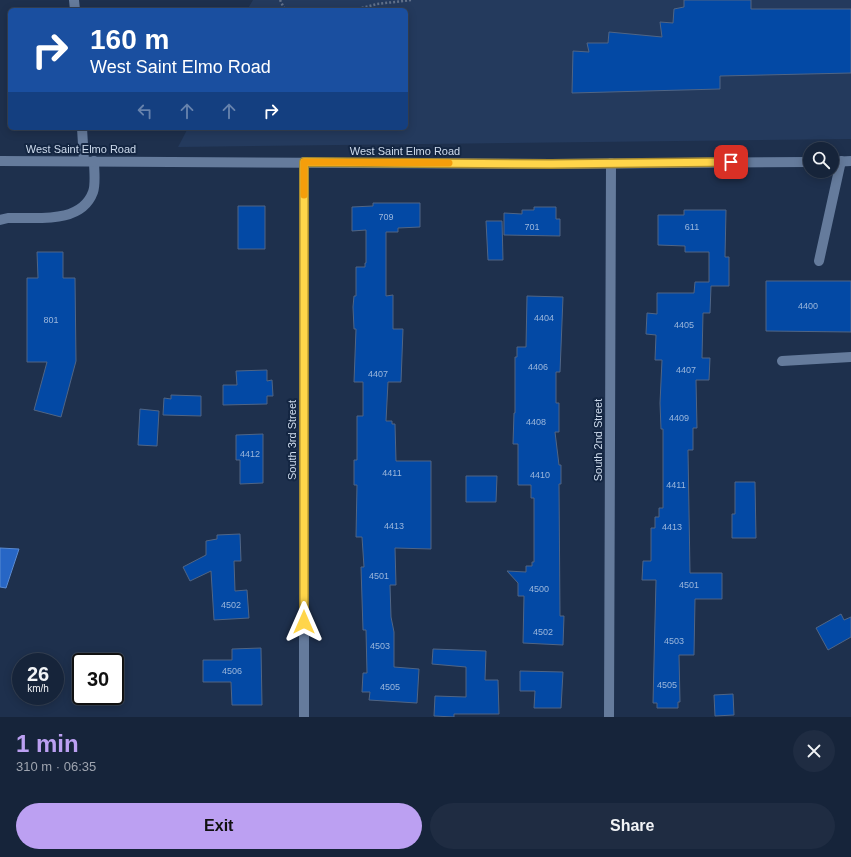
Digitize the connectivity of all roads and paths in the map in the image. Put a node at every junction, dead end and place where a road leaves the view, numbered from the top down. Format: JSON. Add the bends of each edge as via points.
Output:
{"nodes":[{"id":1,"x":412,"y":0,"type":"edge"},
{"id":2,"x":362,"y":8,"type":"edge"},
{"id":3,"x":82,"y":130,"type":"edge"},
{"id":4,"x":0,"y":161,"type":"edge"},
{"id":5,"x":89,"y":161,"type":"junction"},
{"id":6,"x":304,"y":162,"type":"junction"},
{"id":7,"x":803,"y":162,"type":"edge"},
{"id":8,"x":841,"y":162,"type":"edge"},
{"id":9,"x":611,"y":163,"type":"junction"},
{"id":10,"x":0,"y":220,"type":"edge"},
{"id":11,"x":819,"y":261,"type":"dead end"},
{"id":12,"x":851,"y":357,"type":"edge"},
{"id":13,"x":782,"y":361,"type":"dead end"},
{"id":14,"x":304,"y":717,"type":"edge"},
{"id":15,"x":609,"y":717,"type":"edge"}],
"edges":[{"from":1,"to":2,"type":"path"},
{"from":3,"to":5,"type":"street"},
{"from":4,"to":5,"type":"street","name":"West Saint Elmo Road"},
{"from":5,"to":6,"type":"street","name":"West Saint Elmo Road"},
{"from":5,"to":10,"type":"street","via":[[94,191],[90,199],[79,209],[61,217]]},
{"from":6,"to":9,"type":"street","name":"West Saint Elmo Road"},
{"from":6,"to":14,"type":"street","name":"South 3rd Street"},
{"from":7,"to":9,"type":"street","name":"West Saint Elmo Road"},
{"from":8,"to":11,"type":"street"},
{"from":9,"to":15,"type":"street","name":"South 2nd Street"},
{"from":12,"to":13,"type":"street"}]}
